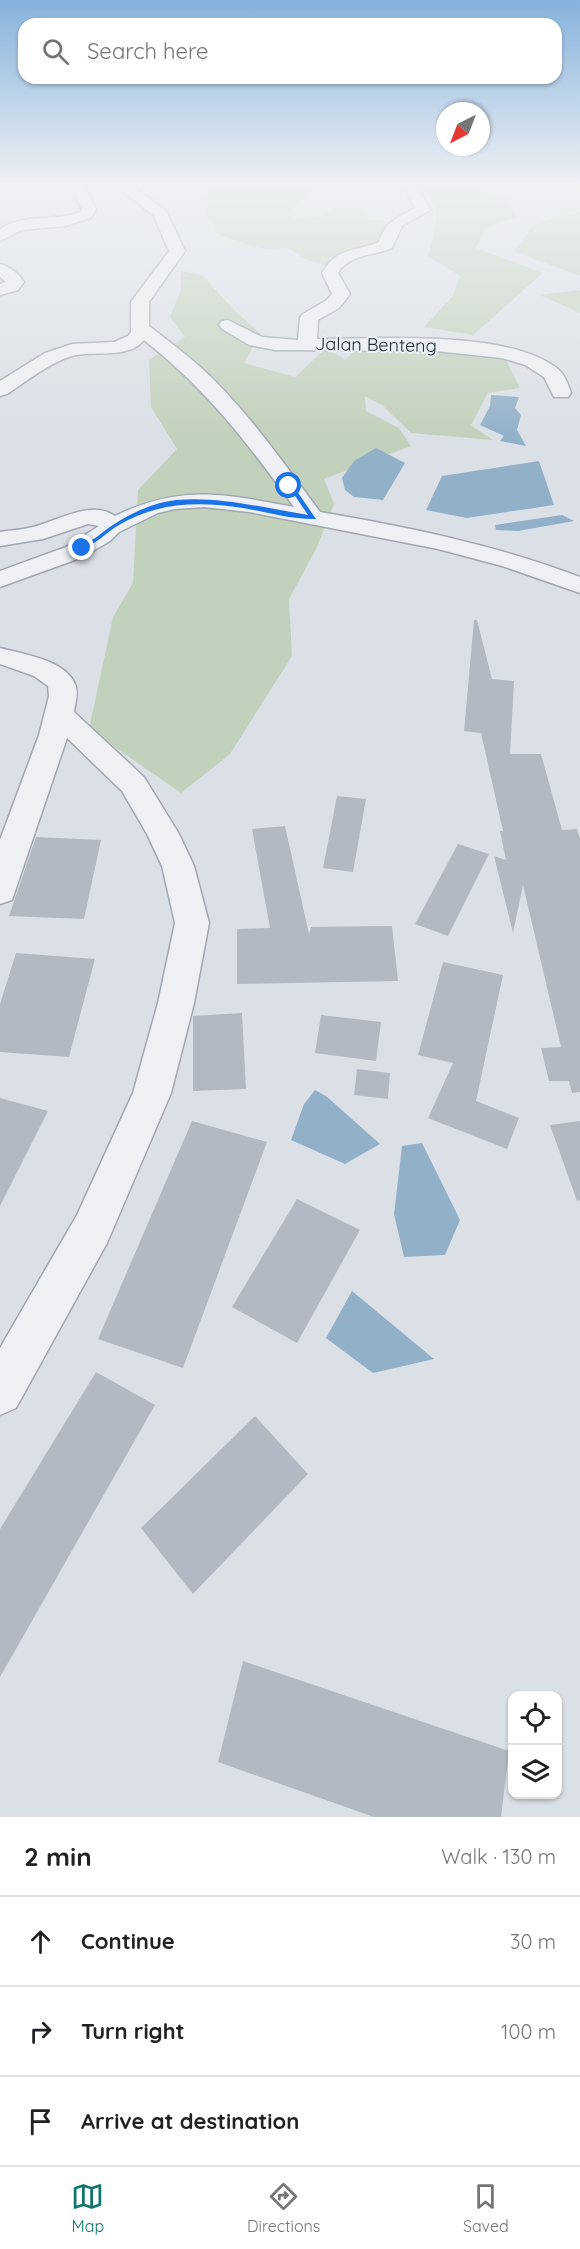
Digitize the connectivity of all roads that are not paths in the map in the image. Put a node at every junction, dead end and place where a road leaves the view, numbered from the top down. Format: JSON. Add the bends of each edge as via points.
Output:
{"nodes":[{"id":1,"x":1,"y":269,"type":"edge"},
{"id":2,"x":164,"y":269,"type":"edge"},
{"id":3,"x":332,"y":269,"type":"edge"},
{"id":4,"x":0,"y":290,"type":"edge"},
{"id":5,"x":228,"y":325,"type":"dead end"},
{"id":6,"x":140,"y":328,"type":"junction"},
{"id":7,"x":307,"y":345,"type":"junction"},
{"id":8,"x":31,"y":368,"type":"junction"},
{"id":9,"x":0,"y":374,"type":"edge"},
{"id":10,"x":0,"y":390,"type":"edge"},
{"id":11,"x":561,"y":393,"type":"dead end"},
{"id":12,"x":314,"y":518,"type":"junction"},
{"id":13,"x":111,"y":527,"type":"junction"},
{"id":14,"x":0,"y":539,"type":"edge"},
{"id":15,"x":0,"y":580,"type":"edge"},
{"id":16,"x":580,"y":586,"type":"edge"},
{"id":17,"x":0,"y":656,"type":"edge"},
{"id":18,"x":60,"y":714,"type":"junction"},
{"id":19,"x":0,"y":892,"type":"edge"},
{"id":20,"x":0,"y":1392,"type":"edge"}],
"edges":[{"from":1,"to":4,"type":"street","via":[[16,282]]},
{"from":2,"to":6,"type":"street","via":[[140,302]]},
{"from":3,"to":7,"type":"street","name":"Jalan Benteng","via":[[330,273],[341,294],[333,304],[309,318]]},
{"from":5,"to":7,"type":"street","via":[[263,344]]},
{"from":6,"to":8,"type":"street","via":[[129,343],[61,353]]},
{"from":6,"to":12,"type":"street","via":[[205,383]]},
{"from":7,"to":11,"type":"street","name":"Jalan Benteng","via":[[488,349],[536,363],[558,381]]},
{"from":8,"to":9,"type":"street"},
{"from":8,"to":10,"type":"street"},
{"from":12,"to":13,"type":"street","via":[[187,501],[155,507]]},
{"from":12,"to":16,"type":"street","via":[[492,554]]},
{"from":13,"to":14,"type":"street","via":[[105,519],[87,517],[35,534]]},
{"from":13,"to":15,"type":"street","via":[[82,548]]},
{"from":17,"to":18,"type":"street","via":[[37,668],[57,680],[63,688]]},
{"from":18,"to":19,"type":"street"},
{"from":18,"to":20,"type":"street","via":[[133,784],[178,866],[192,923],[152,1093],[92,1229]]}]}
